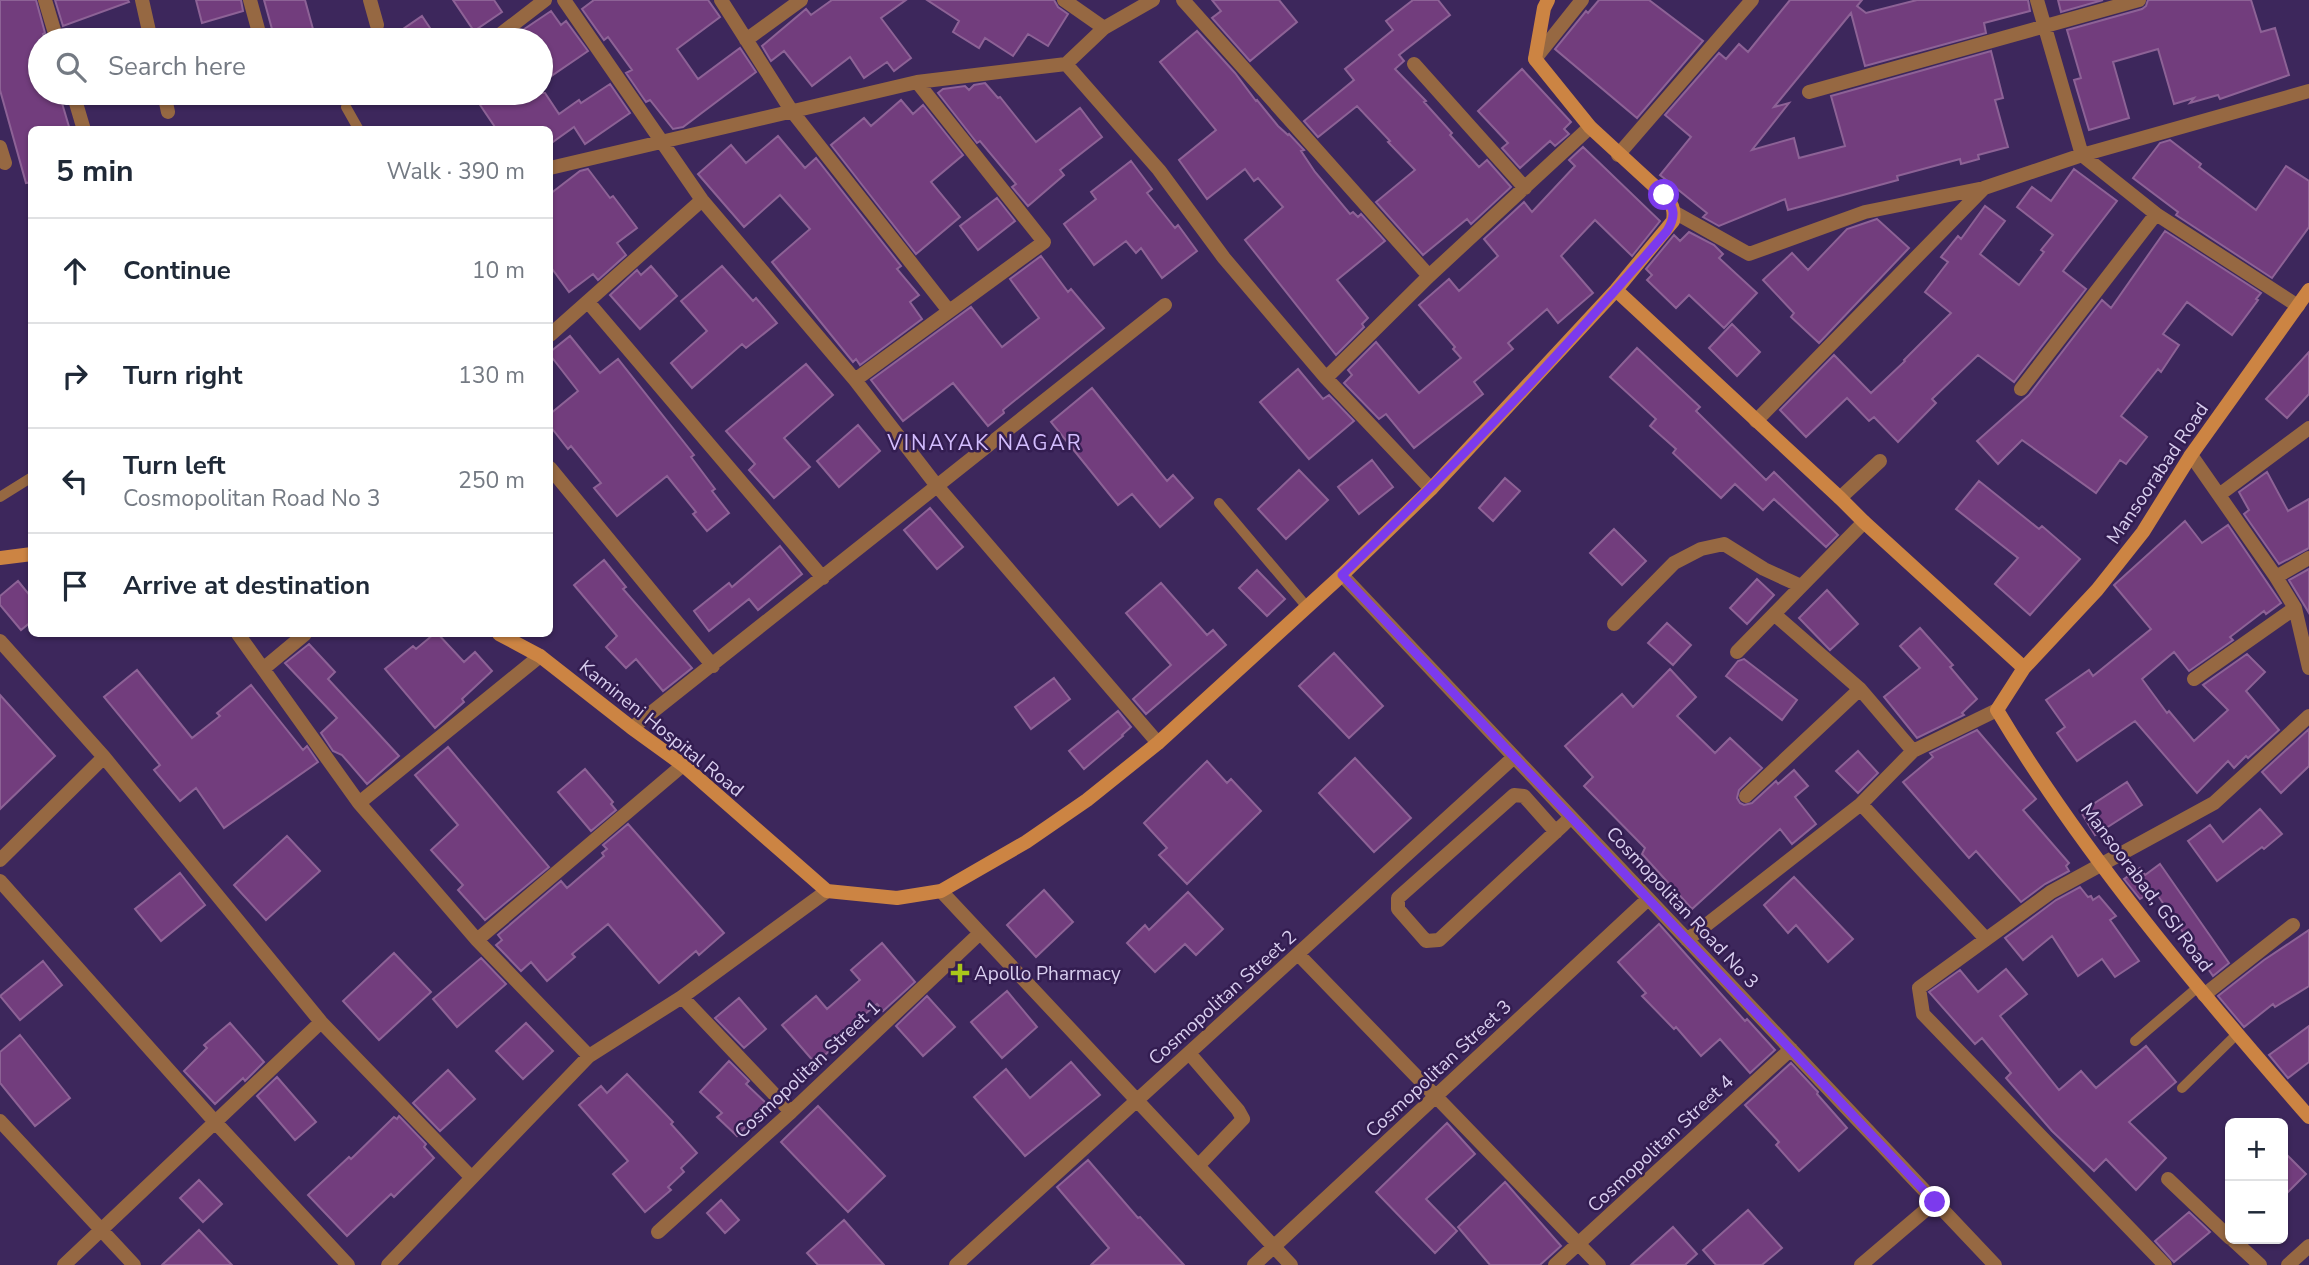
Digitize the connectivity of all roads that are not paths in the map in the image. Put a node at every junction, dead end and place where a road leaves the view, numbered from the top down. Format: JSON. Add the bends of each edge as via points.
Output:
{"nodes":[{"id":1,"x":45,"y":0,"type":"edge"},
{"id":2,"x":142,"y":0,"type":"edge"},
{"id":3,"x":250,"y":0,"type":"edge"},
{"id":4,"x":370,"y":0,"type":"edge"},
{"id":5,"x":545,"y":0,"type":"edge"},
{"id":6,"x":564,"y":0,"type":"edge"},
{"id":7,"x":721,"y":0,"type":"edge"},
{"id":8,"x":801,"y":0,"type":"edge"},
{"id":9,"x":1064,"y":0,"type":"edge"},
{"id":10,"x":1153,"y":0,"type":"edge"},
{"id":11,"x":1183,"y":0,"type":"edge"},
{"id":12,"x":1583,"y":0,"type":"edge"},
{"id":13,"x":1752,"y":0,"type":"edge"},
{"id":14,"x":2037,"y":0,"type":"edge"},
{"id":15,"x":2139,"y":0,"type":"edge"},
{"id":16,"x":1543,"y":3,"type":"edge"},
{"id":17,"x":377,"y":25,"type":"dead end"},
{"id":18,"x":2045,"y":26,"type":"junction"},
{"id":19,"x":53,"y":28,"type":"edge"},
{"id":20,"x":149,"y":28,"type":"edge"},
{"id":21,"x":258,"y":28,"type":"edge"},
{"id":22,"x":508,"y":28,"type":"edge"},
{"id":23,"x":1104,"y":28,"type":"junction"},
{"id":24,"x":747,"y":40,"type":"junction"},
{"id":25,"x":1535,"y":59,"type":"junction"},
{"id":26,"x":1066,"y":64,"type":"junction"},
{"id":27,"x":1413,"y":64,"type":"dead end"},
{"id":28,"x":917,"y":82,"type":"junction"},
{"id":29,"x":2309,"y":90,"type":"edge"},
{"id":30,"x":1809,"y":92,"type":"dead end"},
{"id":31,"x":77,"y":105,"type":"edge"},
{"id":32,"x":167,"y":105,"type":"edge"},
{"id":33,"x":346,"y":107,"type":"dead end"},
{"id":34,"x":791,"y":110,"type":"junction"},
{"id":35,"x":169,"y":112,"type":"dead end"},
{"id":36,"x":83,"y":126,"type":"edge"},
{"id":37,"x":357,"y":126,"type":"edge"},
{"id":38,"x":1590,"y":127,"type":"junction"},
{"id":39,"x":663,"y":142,"type":"junction"},
{"id":40,"x":0,"y":147,"type":"edge"},
{"id":41,"x":1618,"y":155,"type":"junction"},
{"id":42,"x":2082,"y":155,"type":"junction"},
{"id":43,"x":5,"y":163,"type":"dead end"},
{"id":44,"x":553,"y":167,"type":"edge"},
{"id":45,"x":1525,"y":188,"type":"junction"},
{"id":46,"x":1984,"y":188,"type":"junction"},
{"id":47,"x":702,"y":200,"type":"junction"},
{"id":48,"x":1674,"y":212,"type":"junction"},
{"id":49,"x":2157,"y":214,"type":"junction"},
{"id":50,"x":1429,"y":276,"type":"junction"},
{"id":51,"x":1616,"y":290,"type":"junction"},
{"id":52,"x":2309,"y":290,"type":"edge"},
{"id":53,"x":588,"y":302,"type":"junction"},
{"id":54,"x":1165,"y":305,"type":"dead end"},
{"id":55,"x":2298,"y":306,"type":"junction"},
{"id":56,"x":949,"y":311,"type":"junction"},
{"id":57,"x":553,"y":332,"type":"edge"},
{"id":58,"x":1326,"y":378,"type":"junction"},
{"id":59,"x":856,"y":380,"type":"junction"},
{"id":60,"x":2021,"y":389,"type":"dead end"},
{"id":61,"x":1756,"y":421,"type":"junction"},
{"id":62,"x":2309,"y":428,"type":"edge"},
{"id":63,"x":2191,"y":455,"type":"junction"},
{"id":64,"x":1880,"y":461,"type":"dead end"},
{"id":65,"x":553,"y":472,"type":"edge"},
{"id":66,"x":28,"y":480,"type":"edge"},
{"id":67,"x":937,"y":486,"type":"junction"},
{"id":68,"x":1431,"y":489,"type":"junction"},
{"id":69,"x":2219,"y":495,"type":"junction"},
{"id":70,"x":0,"y":497,"type":"edge"},
{"id":71,"x":1840,"y":498,"type":"junction"},
{"id":72,"x":1219,"y":503,"type":"dead end"},
{"id":73,"x":1864,"y":522,"type":"junction"},
{"id":74,"x":28,"y":554,"type":"edge"},
{"id":75,"x":0,"y":558,"type":"edge"},
{"id":76,"x":2309,"y":558,"type":"edge"},
{"id":77,"x":1342,"y":575,"type":"junction"},
{"id":78,"x":2276,"y":577,"type":"junction"},
{"id":79,"x":822,"y":578,"type":"junction"},
{"id":80,"x":1801,"y":586,"type":"junction"},
{"id":81,"x":1307,"y":607,"type":"junction"},
{"id":82,"x":2295,"y":608,"type":"junction"},
{"id":83,"x":1774,"y":614,"type":"junction"},
{"id":84,"x":1614,"y":624,"type":"dead end"},
{"id":85,"x":240,"y":637,"type":"edge"},
{"id":86,"x":301,"y":637,"type":"edge"},
{"id":87,"x":505,"y":637,"type":"edge"},
{"id":88,"x":0,"y":642,"type":"edge"},
{"id":89,"x":1737,"y":652,"type":"dead end"},
{"id":90,"x":540,"y":656,"type":"junction"},
{"id":91,"x":713,"y":666,"type":"junction"},
{"id":92,"x":2024,"y":668,"type":"junction"},
{"id":93,"x":2309,"y":668,"type":"edge"},
{"id":94,"x":263,"y":669,"type":"junction"},
{"id":95,"x":2194,"y":679,"type":"dead end"},
{"id":96,"x":1860,"y":688,"type":"junction"},
{"id":97,"x":1997,"y":710,"type":"junction"},
{"id":98,"x":2309,"y":716,"type":"edge"},
{"id":99,"x":632,"y":729,"type":"junction"},
{"id":100,"x":1158,"y":743,"type":"junction"},
{"id":101,"x":1913,"y":751,"type":"junction"},
{"id":102,"x":104,"y":757,"type":"junction"},
{"id":103,"x":1514,"y":757,"type":"junction"},
{"id":104,"x":683,"y":765,"type":"junction"},
{"id":105,"x":1746,"y":796,"type":"dead end"},
{"id":106,"x":359,"y":803,"type":"junction"},
{"id":107,"x":1861,"y":804,"type":"junction"},
{"id":108,"x":1571,"y":817,"type":"junction"},
{"id":109,"x":1556,"y":832,"type":"junction"},
{"id":110,"x":0,"y":860,"type":"edge"},
{"id":111,"x":2102,"y":863,"type":"junction"},
{"id":112,"x":0,"y":881,"type":"edge"},
{"id":113,"x":827,"y":891,"type":"junction"},
{"id":114,"x":941,"y":891,"type":"junction"},
{"id":115,"x":1648,"y":899,"type":"junction"},
{"id":116,"x":2293,"y":925,"type":"dead end"},
{"id":117,"x":980,"y":933,"type":"junction"},
{"id":118,"x":1986,"y":939,"type":"junction"},
{"id":119,"x":477,"y":940,"type":"junction"},
{"id":120,"x":1687,"y":940,"type":"junction"},
{"id":121,"x":1298,"y":954,"type":"junction"},
{"id":122,"x":2201,"y":991,"type":"junction"},
{"id":123,"x":682,"y":997,"type":"junction"},
{"id":124,"x":321,"y":1022,"type":"junction"},
{"id":125,"x":2237,"y":1034,"type":"junction"},
{"id":126,"x":2135,"y":1041,"type":"dead end"},
{"id":127,"x":1791,"y":1049,"type":"junction"},
{"id":128,"x":1189,"y":1053,"type":"junction"},
{"id":129,"x":589,"y":1056,"type":"junction"},
{"id":130,"x":2182,"y":1088,"type":"dead end"},
{"id":131,"x":1436,"y":1096,"type":"junction"},
{"id":132,"x":1137,"y":1100,"type":"junction"},
{"id":133,"x":791,"y":1112,"type":"junction"},
{"id":134,"x":2309,"y":1116,"type":"edge"},
{"id":135,"x":0,"y":1121,"type":"edge"},
{"id":136,"x":216,"y":1123,"type":"junction"},
{"id":137,"x":1198,"y":1166,"type":"junction"},
{"id":138,"x":471,"y":1177,"type":"junction"},
{"id":139,"x":2168,"y":1179,"type":"dead end"},
{"id":140,"x":1935,"y":1202,"type":"junction"},
{"id":141,"x":101,"y":1231,"type":"junction"},
{"id":142,"x":658,"y":1232,"type":"dead end"},
{"id":143,"x":2225,"y":1232,"type":"edge"},
{"id":144,"x":1580,"y":1242,"type":"junction"},
{"id":145,"x":2237,"y":1244,"type":"edge"},
{"id":146,"x":1273,"y":1246,"type":"junction"},
{"id":147,"x":2309,"y":1246,"type":"edge"},
{"id":148,"x":64,"y":1265,"type":"edge"},
{"id":149,"x":134,"y":1265,"type":"edge"},
{"id":150,"x":348,"y":1265,"type":"edge"},
{"id":151,"x":388,"y":1265,"type":"edge"},
{"id":152,"x":956,"y":1265,"type":"edge"},
{"id":153,"x":1254,"y":1265,"type":"edge"},
{"id":154,"x":1291,"y":1265,"type":"edge"},
{"id":155,"x":1555,"y":1265,"type":"edge"},
{"id":156,"x":1600,"y":1265,"type":"edge"},
{"id":157,"x":1861,"y":1265,"type":"edge"},
{"id":158,"x":1995,"y":1265,"type":"edge"},
{"id":159,"x":2165,"y":1265,"type":"edge"},
{"id":160,"x":2260,"y":1265,"type":"edge"},
{"id":161,"x":2288,"y":1265,"type":"edge"}],
"edges":[{"from":1,"to":19,"type":"street"},
{"from":2,"to":20,"type":"street"},
{"from":3,"to":21,"type":"street"},
{"from":4,"to":17,"type":"street"},
{"from":5,"to":22,"type":"street"},
{"from":6,"to":39,"type":"street"},
{"from":7,"to":24,"type":"street"},
{"from":8,"to":24,"type":"street"},
{"from":9,"to":23,"type":"street"},
{"from":10,"to":23,"type":"street"},
{"from":11,"to":50,"type":"street"},
{"from":12,"to":25,"type":"street"},
{"from":13,"to":41,"type":"street"},
{"from":14,"to":18,"type":"street"},
{"from":15,"to":18,"type":"street"},
{"from":16,"to":25,"type":"street"},
{"from":18,"to":30,"type":"street"},
{"from":18,"to":42,"type":"street"},
{"from":23,"to":26,"type":"street"},
{"from":24,"to":34,"type":"street"},
{"from":25,"to":38,"type":"street"},
{"from":26,"to":28,"type":"street"},
{"from":26,"to":58,"type":"street","via":[[1159,170],[1224,258]]},
{"from":27,"to":45,"type":"street"},
{"from":28,"to":34,"type":"street"},
{"from":28,"to":56,"type":"street","via":[[1044,242]]},
{"from":29,"to":42,"type":"street"},
{"from":31,"to":36,"type":"street"},
{"from":32,"to":35,"type":"street"},
{"from":33,"to":37,"type":"lane"},
{"from":34,"to":39,"type":"street"},
{"from":34,"to":56,"type":"street"},
{"from":38,"to":41,"type":"street"},
{"from":38,"to":45,"type":"street"},
{"from":39,"to":44,"type":"street"},
{"from":39,"to":47,"type":"street"},
{"from":40,"to":43,"type":"street"},
{"from":41,"to":48,"type":"street","via":[[1664,195]]},
{"from":42,"to":46,"type":"street"},
{"from":42,"to":49,"type":"street"},
{"from":45,"to":50,"type":"street"},
{"from":46,"to":48,"type":"street","via":[[1865,212],[1749,254]]},
{"from":46,"to":61,"type":"street"},
{"from":47,"to":53,"type":"street"},
{"from":47,"to":59,"type":"street"},
{"from":48,"to":51,"type":"street","via":[[1667,231]]},
{"from":49,"to":55,"type":"street"},
{"from":49,"to":60,"type":"street"},
{"from":50,"to":58,"type":"street"},
{"from":51,"to":61,"type":"street"},
{"from":51,"to":68,"type":"street"},
{"from":52,"to":55,"type":"street","name":"Mansoorabad Road"},
{"from":53,"to":57,"type":"street"},
{"from":53,"to":79,"type":"street"},
{"from":54,"to":67,"type":"street"},
{"from":55,"to":63,"type":"street","name":"Mansoorabad Road"},
{"from":56,"to":59,"type":"street"},
{"from":58,"to":68,"type":"street"},
{"from":59,"to":67,"type":"street"},
{"from":61,"to":71,"type":"street"},
{"from":62,"to":69,"type":"street"},
{"from":63,"to":69,"type":"street"},
{"from":63,"to":92,"type":"street","name":"Mansoorabad Road","via":[[2135,542]]},
{"from":64,"to":71,"type":"street"},
{"from":65,"to":91,"type":"street"},
{"from":66,"to":70,"type":"lane"},
{"from":67,"to":79,"type":"street"},
{"from":67,"to":100,"type":"street"},
{"from":68,"to":77,"type":"street"},
{"from":69,"to":78,"type":"street"},
{"from":71,"to":73,"type":"street"},
{"from":72,"to":81,"type":"lane"},
{"from":73,"to":80,"type":"street"},
{"from":73,"to":92,"type":"street"},
{"from":74,"to":75,"type":"street"},
{"from":76,"to":78,"type":"street"},
{"from":77,"to":81,"type":"street"},
{"from":77,"to":103,"type":"street","name":"Cosmopolitan Road No 3"},
{"from":78,"to":82,"type":"street"},
{"from":79,"to":91,"type":"street"},
{"from":80,"to":83,"type":"street"},
{"from":80,"to":84,"type":"street","via":[[1724,544],[1674,563]]},
{"from":81,"to":100,"type":"street"},
{"from":82,"to":93,"type":"street"},
{"from":82,"to":95,"type":"street"},
{"from":83,"to":89,"type":"street"},
{"from":83,"to":96,"type":"street"},
{"from":85,"to":94,"type":"street"},
{"from":86,"to":94,"type":"street"},
{"from":87,"to":90,"type":"street","name":"Kamineni Hospital Road"},
{"from":88,"to":102,"type":"street"},
{"from":90,"to":99,"type":"street","name":"Kamineni Hospital Road"},
{"from":90,"to":106,"type":"street"},
{"from":91,"to":99,"type":"street"},
{"from":92,"to":97,"type":"street"},
{"from":94,"to":106,"type":"street"},
{"from":96,"to":101,"type":"street"},
{"from":96,"to":105,"type":"street"},
{"from":97,"to":101,"type":"street"},
{"from":97,"to":111,"type":"street","name":"Mansoorabad, GSI Road"},
{"from":98,"to":111,"type":"street","via":[[2214,803]]},
{"from":99,"to":104,"type":"street","name":"Kamineni Hospital Road"},
{"from":100,"to":114,"type":"street","via":[[1046,828]]},
{"from":101,"to":107,"type":"street"},
{"from":102,"to":110,"type":"street"},
{"from":102,"to":124,"type":"street"},
{"from":103,"to":108,"type":"street","name":"Cosmopolitan Road No 3"},
{"from":103,"to":121,"type":"street","name":"Cosmopolitan Street 2"},
{"from":104,"to":113,"type":"street","name":"Kamineni Hospital Road"},
{"from":104,"to":119,"type":"street"},
{"from":106,"to":119,"type":"street"},
{"from":107,"to":118,"type":"street"},
{"from":107,"to":120,"type":"street"},
{"from":108,"to":109,"type":"street"},
{"from":108,"to":115,"type":"street","name":"Cosmopolitan Road No 3"},
{"from":109,"to":109,"type":"street","via":[[1439,940],[1426,941],[1398,909],[1398,898],[1514,795],[1524,796]]},
{"from":111,"to":118,"type":"street","via":[[2051,892]]},
{"from":111,"to":122,"type":"street","name":"Mansoorabad, GSI Road"},
{"from":112,"to":136,"type":"street"},
{"from":113,"to":114,"type":"street","via":[[897,898]]},
{"from":113,"to":123,"type":"street"},
{"from":114,"to":117,"type":"street"},
{"from":115,"to":120,"type":"street","name":"Cosmopolitan Road No 3"},
{"from":115,"to":131,"type":"street","name":"Cosmopolitan Street 3"},
{"from":116,"to":122,"type":"street"},
{"from":117,"to":132,"type":"street"},
{"from":117,"to":133,"type":"street","name":"Cosmopolitan Street 1"},
{"from":118,"to":159,"type":"street","via":[[1919,988],[1923,1014]]},
{"from":119,"to":129,"type":"street"},
{"from":120,"to":127,"type":"street","name":"Cosmopolitan Road No 3"},
{"from":121,"to":128,"type":"street","name":"Cosmopolitan Street 2"},
{"from":121,"to":131,"type":"street"},
{"from":122,"to":125,"type":"street","name":"Mansoorabad, GSI Road"},
{"from":122,"to":126,"type":"lane"},
{"from":123,"to":129,"type":"street"},
{"from":123,"to":133,"type":"street"},
{"from":124,"to":136,"type":"street"},
{"from":124,"to":138,"type":"street"},
{"from":125,"to":130,"type":"lane"},
{"from":125,"to":134,"type":"street","name":"Mansoorabad, GSI Road"},
{"from":127,"to":140,"type":"street","name":"Cosmopolitan Road No 3"},
{"from":127,"to":144,"type":"street","name":"Cosmopolitan Street 4"},
{"from":128,"to":132,"type":"street","name":"Cosmopolitan Street 2"},
{"from":128,"to":137,"type":"street","via":[[1243,1119]]},
{"from":129,"to":138,"type":"street"},
{"from":131,"to":144,"type":"street"},
{"from":131,"to":146,"type":"street","name":"Cosmopolitan Street 3"},
{"from":132,"to":137,"type":"street"},
{"from":132,"to":152,"type":"street","name":"Cosmopolitan Street 2"},
{"from":133,"to":142,"type":"street","name":"Cosmopolitan Street 1"},
{"from":135,"to":141,"type":"street"},
{"from":136,"to":141,"type":"street"},
{"from":136,"to":150,"type":"street"},
{"from":137,"to":146,"type":"street"},
{"from":138,"to":151,"type":"street"},
{"from":139,"to":143,"type":"street"},
{"from":140,"to":157,"type":"street"},
{"from":140,"to":158,"type":"street","name":"Cosmopolitan Road No 3"},
{"from":141,"to":148,"type":"street"},
{"from":141,"to":149,"type":"street"},
{"from":144,"to":155,"type":"street","name":"Cosmopolitan Street 4"},
{"from":144,"to":156,"type":"street"},
{"from":145,"to":160,"type":"street"},
{"from":146,"to":153,"type":"street","name":"Cosmopolitan Street 3"},
{"from":146,"to":154,"type":"street"},
{"from":147,"to":161,"type":"street"}]}
